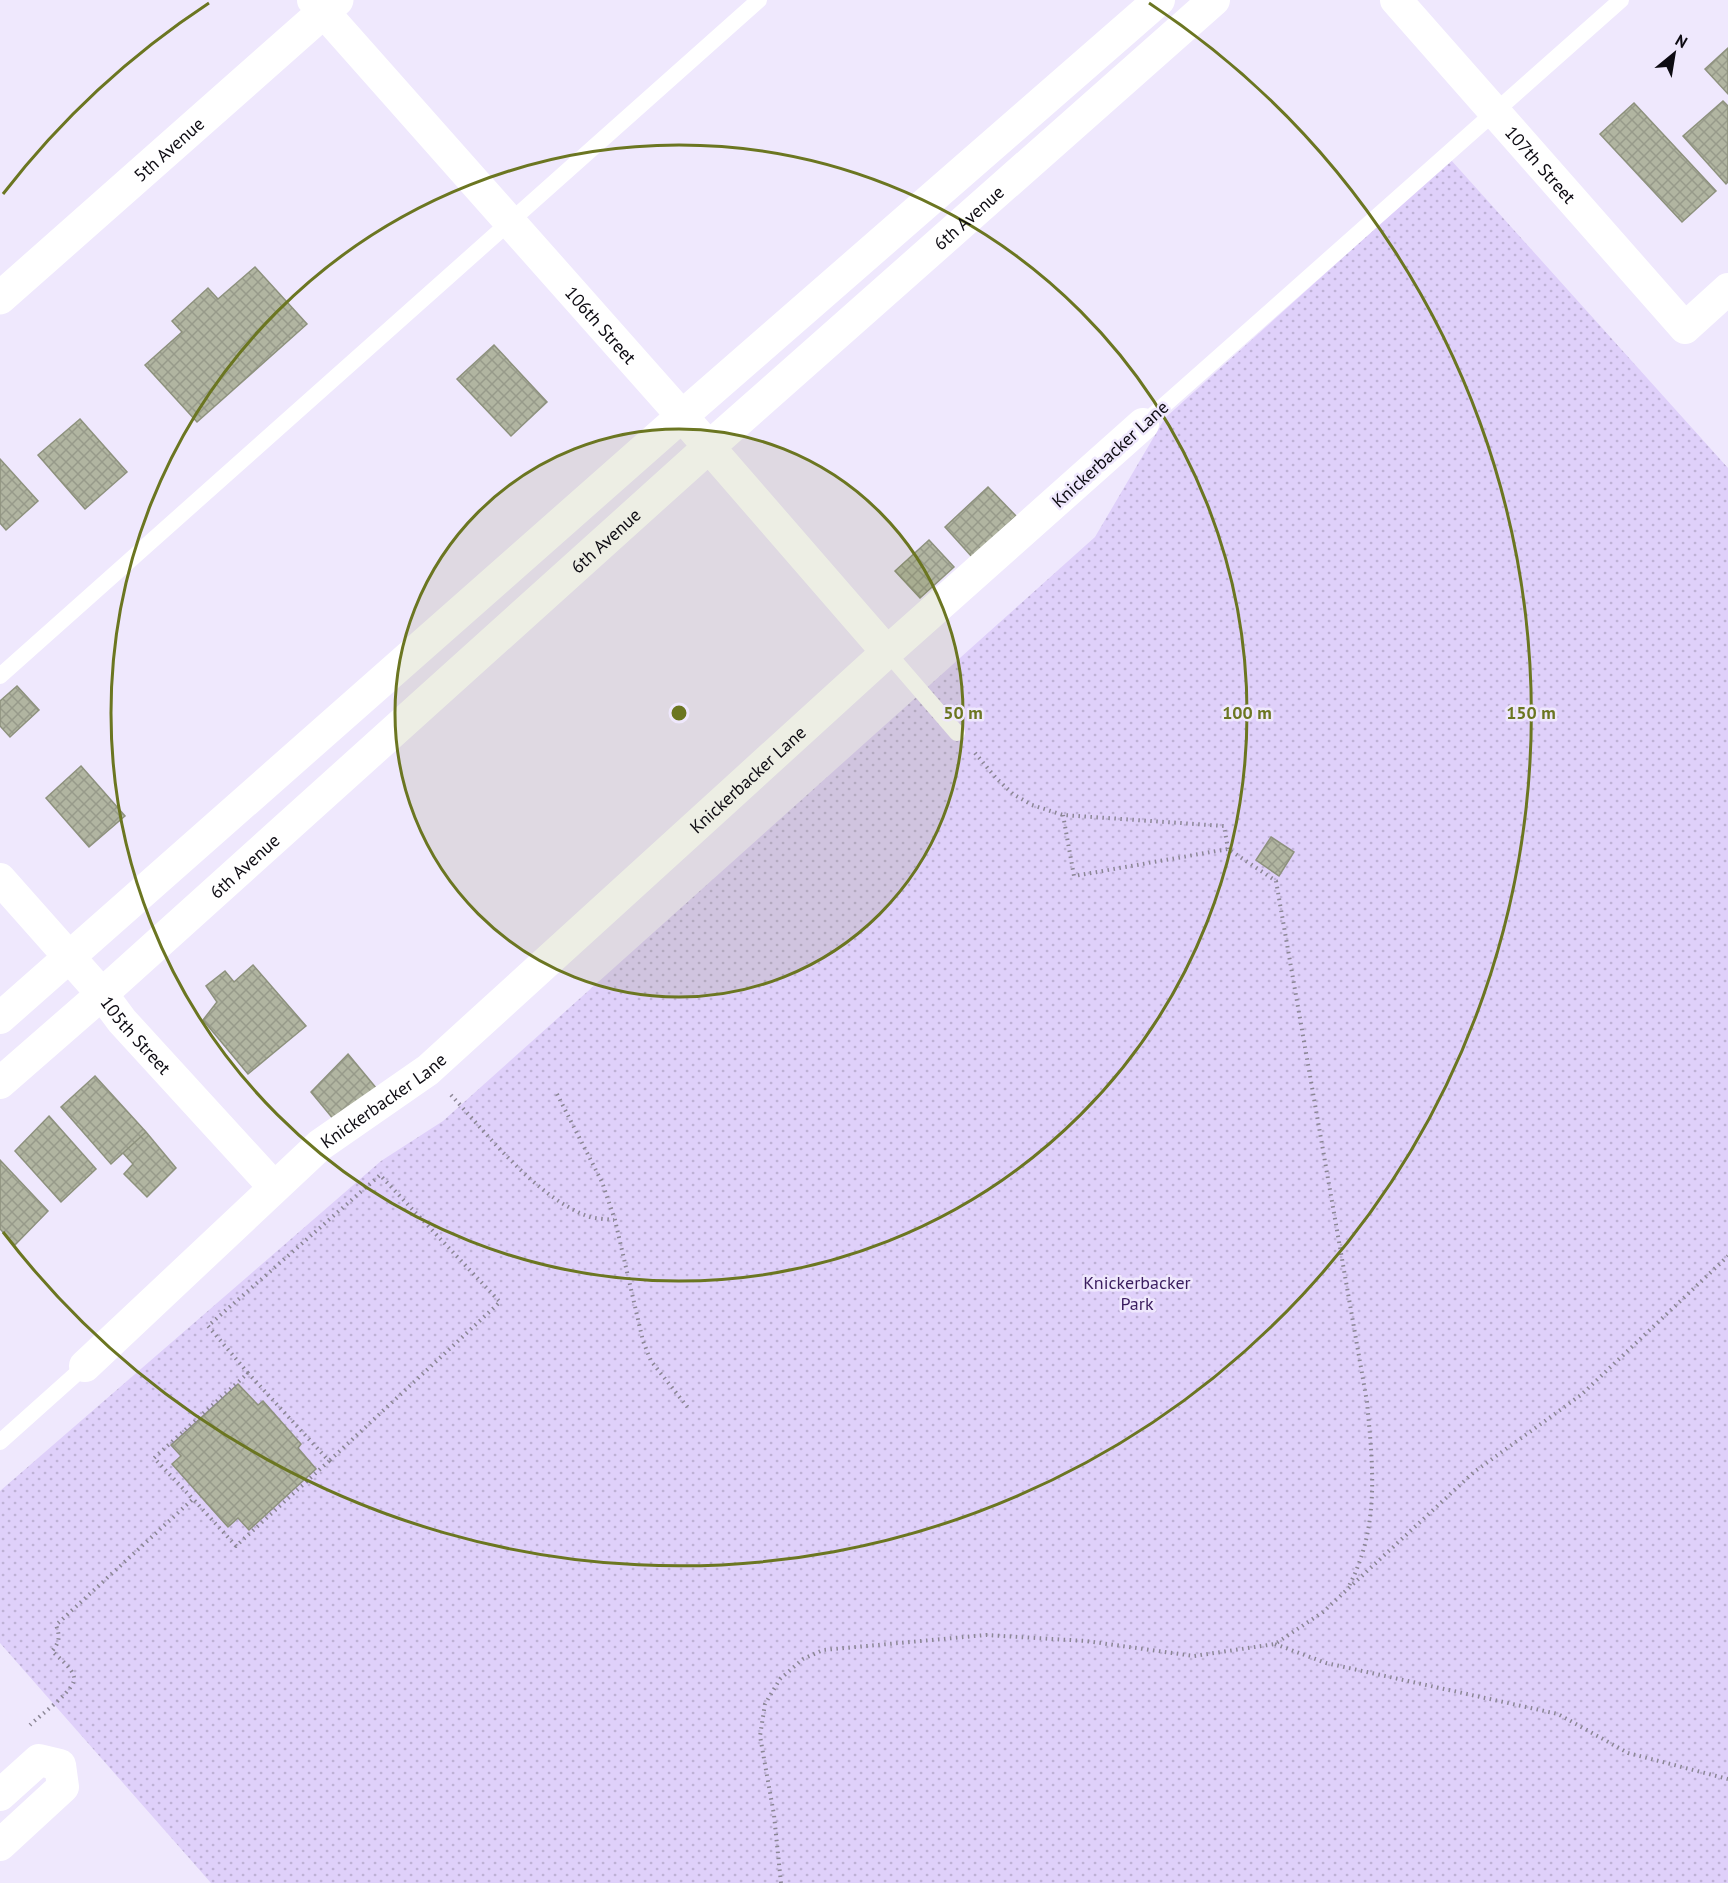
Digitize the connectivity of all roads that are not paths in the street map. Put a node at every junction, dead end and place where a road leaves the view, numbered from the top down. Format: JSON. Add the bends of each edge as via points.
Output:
{"nodes":[{"id":1,"x":759,"y":0,"type":"edge"},
{"id":2,"x":1159,"y":0,"type":"edge"},
{"id":3,"x":1214,"y":0,"type":"edge"},
{"id":4,"x":1396,"y":0,"type":"edge"},
{"id":5,"x":1621,"y":0,"type":"edge"},
{"id":6,"x":325,"y":4,"type":"edge"},
{"id":7,"x":1495,"y":112,"type":"junction"},
{"id":8,"x":510,"y":223,"type":"junction"},
{"id":9,"x":1728,"y":289,"type":"edge"},
{"id":10,"x":0,"y":298,"type":"edge"},
{"id":11,"x":682,"y":416,"type":"junction"},
{"id":12,"x":1143,"y":424,"type":"joint"},
{"id":13,"x":709,"y":447,"type":"junction"},
{"id":14,"x":886,"y":652,"type":"junction"},
{"id":15,"x":0,"y":676,"type":"edge"},
{"id":16,"x":957,"y":733,"type":"road end"},
{"id":17,"x":0,"y":879,"type":"edge"},
{"id":18,"x":69,"y":957,"type":"junction"},
{"id":19,"x":102,"y":994,"type":"junction"},
{"id":20,"x":0,"y":1018,"type":"edge"},
{"id":21,"x":0,"y":1083,"type":"edge"},
{"id":22,"x":274,"y":1187,"type":"junction"},
{"id":23,"x":85,"y":1366,"type":"joint"},
{"id":24,"x":0,"y":1442,"type":"edge"},
{"id":25,"x":0,"y":1795,"type":"edge"},
{"id":26,"x":0,"y":1845,"type":"edge"}],
"edges":[{"from":1,"to":8,"type":"lane"},
{"from":2,"to":11,"type":"street"},
{"from":3,"to":13,"type":"street","name":"6th Avenue"},
{"from":4,"to":7,"type":"street","name":"107th Street"},
{"from":5,"to":7,"type":"lane","name":"Knickerbacker Lane"},
{"from":6,"to":8,"type":"street","name":"106th Street"},
{"from":6,"to":10,"type":"street","name":"5th Avenue"},
{"from":7,"to":9,"type":"street","name":"107th Street","via":[[1685,328]]},
{"from":7,"to":12,"type":"lane","name":"Knickerbacker Lane"},
{"from":8,"to":11,"type":"street","name":"106th Street"},
{"from":8,"to":15,"type":"lane"},
{"from":11,"to":13,"type":"street","name":"106th Street"},
{"from":11,"to":18,"type":"street"},
{"from":12,"to":14,"type":"street","name":"Knickerbacker Lane"},
{"from":13,"to":14,"type":"street","name":"106th Street"},
{"from":13,"to":19,"type":"street","name":"6th Avenue"},
{"from":14,"to":16,"type":"lane"},
{"from":14,"to":22,"type":"street","name":"Knickerbacker Lane","via":[[428,1070],[320,1145]]},
{"from":17,"to":18,"type":"street","name":"105th Street"},
{"from":18,"to":19,"type":"street","name":"105th Street"},
{"from":18,"to":20,"type":"street"},
{"from":19,"to":21,"type":"street","name":"6th Avenue"},
{"from":19,"to":22,"type":"street","name":"105th Street","via":[[122,1021]]},
{"from":22,"to":23,"type":"street","name":"Knickerbacker Lane"},
{"from":23,"to":24,"type":"lane","name":"Knickerbacker Lane"},
{"from":25,"to":26,"type":"street","via":[[39,1760],[60,1765],[63,1786]]}]}
